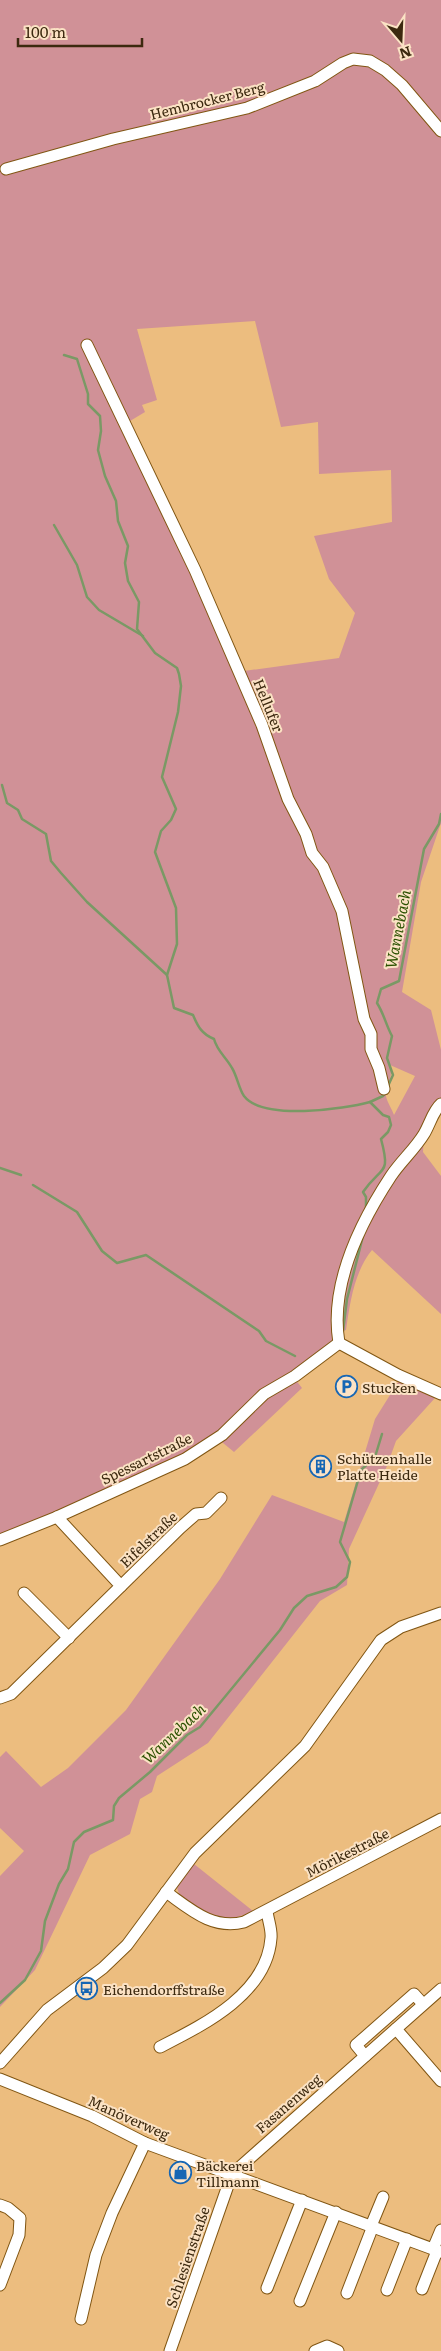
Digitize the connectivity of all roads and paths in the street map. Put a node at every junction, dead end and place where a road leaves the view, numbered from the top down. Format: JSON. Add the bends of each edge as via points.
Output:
{"nodes":[{"id":1,"x":441,"y":131,"type":"edge"},
{"id":2,"x":6,"y":169,"type":"dead end"},
{"id":3,"x":87,"y":344,"type":"dead end"},
{"id":4,"x":384,"y":1089,"type":"dead end"},
{"id":5,"x":441,"y":1104,"type":"edge"},
{"id":6,"x":339,"y":1343,"type":"junction"},
{"id":7,"x":441,"y":1394,"type":"edge"},
{"id":8,"x":220,"y":1498,"type":"dead end"},
{"id":9,"x":57,"y":1517,"type":"junction"},
{"id":10,"x":0,"y":1540,"type":"edge"},
{"id":11,"x":121,"y":1586,"type":"junction"},
{"id":12,"x":24,"y":1593,"type":"dead end"},
{"id":13,"x":441,"y":1613,"type":"edge"},
{"id":14,"x":69,"y":1638,"type":"junction"},
{"id":15,"x":0,"y":1698,"type":"edge"},
{"id":16,"x":441,"y":1820,"type":"edge"},
{"id":17,"x":166,"y":1892,"type":"junction"},
{"id":18,"x":267,"y":1911,"type":"junction"},
{"id":19,"x":441,"y":1989,"type":"edge"},
{"id":20,"x":423,"y":2004,"type":"junction"},
{"id":21,"x":396,"y":2029,"type":"junction"},
{"id":22,"x":160,"y":2047,"type":"dead end"},
{"id":23,"x":365,"y":2056,"type":"junction"},
{"id":24,"x":0,"y":2063,"type":"edge"},
{"id":25,"x":0,"y":2079,"type":"edge"},
{"id":26,"x":441,"y":2081,"type":"edge"},
{"id":27,"x":145,"y":2143,"type":"junction"},
{"id":28,"x":232,"y":2174,"type":"junction"},
{"id":29,"x":383,"y":2197,"type":"dead end"},
{"id":30,"x":302,"y":2200,"type":"junction"},
{"id":31,"x":0,"y":2205,"type":"edge"},
{"id":32,"x":336,"y":2212,"type":"junction"},
{"id":33,"x":372,"y":2226,"type":"junction"},
{"id":34,"x":441,"y":2230,"type":"edge"},
{"id":35,"x":407,"y":2239,"type":"junction"},
{"id":36,"x":437,"y":2251,"type":"edge"},
{"id":37,"x":0,"y":2285,"type":"edge"},
{"id":38,"x":267,"y":2288,"type":"dead end"},
{"id":39,"x":422,"y":2289,"type":"dead end"},
{"id":40,"x":387,"y":2290,"type":"dead end"},
{"id":41,"x":347,"y":2293,"type":"dead end"},
{"id":42,"x":300,"y":2301,"type":"dead end"},
{"id":43,"x":81,"y":2319,"type":"dead end"},
{"id":44,"x":170,"y":2351,"type":"edge"},
{"id":45,"x":315,"y":2351,"type":"edge"},
{"id":46,"x":338,"y":2351,"type":"edge"}],
"edges":[{"from":1,"to":2,"type":"street","name":"Hembrocker Berg","via":[[385,70],[370,61],[353,59],[315,81],[246,108],[112,139]]},
{"from":3,"to":4,"type":"street","name":"Hellufer","via":[[195,570],[262,725],[288,799],[342,911],[364,1019],[371,1034],[371,1049]]},
{"from":5,"to":6,"type":"street","via":[[363,1222],[342,1280],[335,1322]]},
{"from":6,"to":7,"type":"street"},
{"from":6,"to":9,"type":"street","name":"Spessartstraße","via":[[295,1376],[264,1394],[222,1435],[185,1459]]},
{"from":8,"to":11,"type":"street","name":"Eifelstraße","via":[[206,1513],[196,1514],[185,1523]]},
{"from":9,"to":10,"type":"street","name":"Spessartstraße"},
{"from":9,"to":11,"type":"street","name":"Eifelstraße"},
{"from":11,"to":14,"type":"street","name":"Eifelstraße"},
{"from":12,"to":14,"type":"street"},
{"from":13,"to":17,"type":"street","via":[[400,1627],[381,1640],[305,1746],[204,1843]]},
{"from":14,"to":15,"type":"street","name":"Eifelstraße","via":[[11,1694]]},
{"from":16,"to":18,"type":"street","name":"Mörikestraße"},
{"from":17,"to":18,"type":"street","name":"Mörikestraße","via":[[203,1918],[223,1924],[244,1922]]},
{"from":17,"to":24,"type":"street","via":[[115,1958],[48,2010]]},
{"from":18,"to":22,"type":"street","via":[[272,1936],[268,1955],[256,1976],[235,2002],[213,2019]]},
{"from":19,"to":20,"type":"street","name":"Fasanenweg"},
{"from":20,"to":21,"type":"street","name":"Fasanenweg"},
{"from":20,"to":23,"type":"street","via":[[414,1994],[356,2045]]},
{"from":21,"to":23,"type":"street","name":"Fasanenweg"},
{"from":21,"to":26,"type":"street"},
{"from":23,"to":28,"type":"street","name":"Fasanenweg"},
{"from":25,"to":27,"type":"street","name":"Manöverweg","via":[[92,2116]]},
{"from":27,"to":28,"type":"street","name":"Manöverweg"},
{"from":27,"to":43,"type":"street","via":[[99,2246]]},
{"from":28,"to":30,"type":"street","name":"Manöverweg"},
{"from":28,"to":44,"type":"street","name":"Schlesienstraße"},
{"from":29,"to":33,"type":"street"},
{"from":30,"to":32,"type":"street","name":"Manöverweg"},
{"from":30,"to":38,"type":"street"},
{"from":31,"to":37,"type":"street","via":[[20,2218],[19,2235]]},
{"from":32,"to":33,"type":"street","name":"Manöverweg"},
{"from":32,"to":42,"type":"street"},
{"from":33,"to":35,"type":"street","name":"Manöverweg"},
{"from":33,"to":41,"type":"street"},
{"from":34,"to":36,"type":"street"},
{"from":35,"to":36,"type":"street","name":"Manöverweg"},
{"from":35,"to":40,"type":"street"},
{"from":36,"to":39,"type":"street"},
{"from":45,"to":46,"type":"street","via":[[327,2346]]}]}
